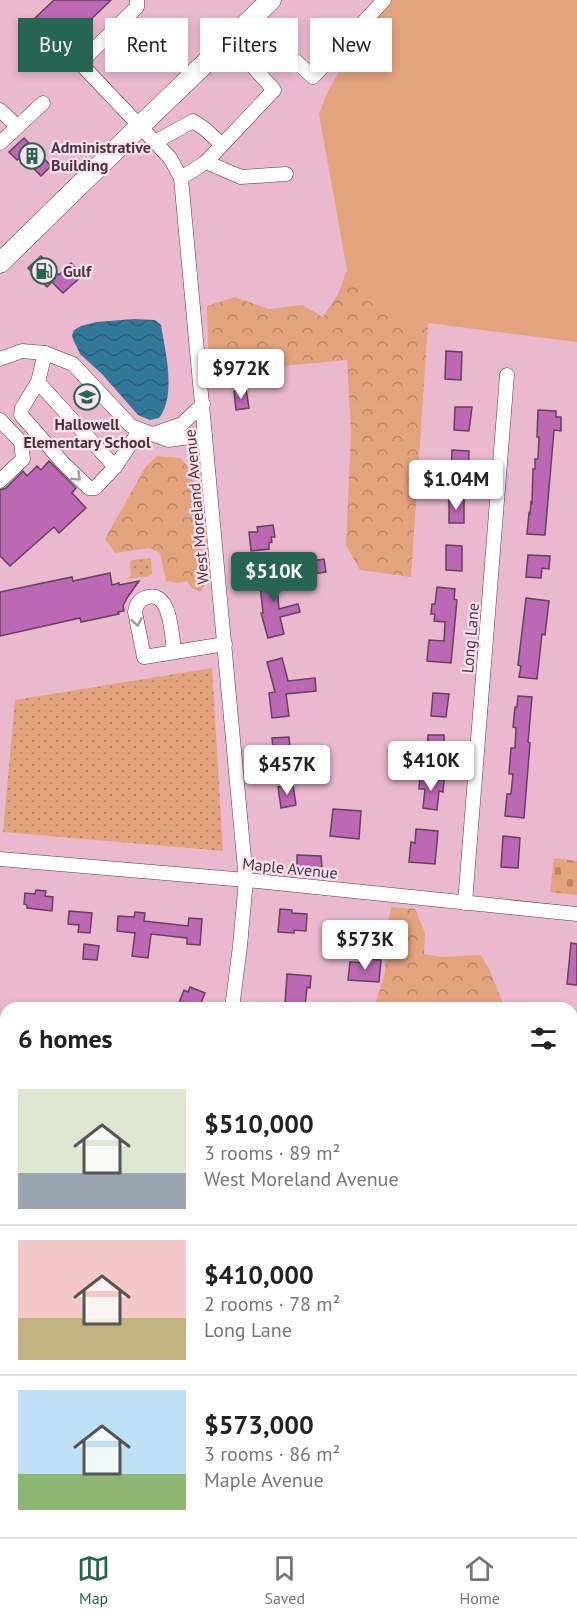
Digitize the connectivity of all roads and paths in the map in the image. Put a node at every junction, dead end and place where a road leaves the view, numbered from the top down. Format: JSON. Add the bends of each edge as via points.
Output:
{"nodes":[{"id":1,"x":137,"y":0,"type":"edge"},
{"id":2,"x":272,"y":0,"type":"edge"},
{"id":3,"x":384,"y":0,"type":"edge"},
{"id":4,"x":253,"y":18,"type":"edge"},
{"id":5,"x":298,"y":63,"type":"edge"},
{"id":6,"x":200,"y":69,"type":"edge"},
{"id":7,"x":258,"y":72,"type":"edge"},
{"id":8,"x":43,"y":103,"type":"dead end"},
{"id":9,"x":0,"y":110,"type":"edge"},
{"id":10,"x":17,"y":126,"type":"junction"},
{"id":11,"x":140,"y":126,"type":"junction"},
{"id":12,"x":155,"y":142,"type":"junction"},
{"id":13,"x":0,"y":143,"type":"edge"},
{"id":14,"x":222,"y":145,"type":"junction"},
{"id":15,"x":206,"y":162,"type":"junction"},
{"id":16,"x":286,"y":174,"type":"dead end"},
{"id":17,"x":181,"y":178,"type":"junction"},
{"id":18,"x":0,"y":263,"type":"edge"},
{"id":19,"x":45,"y":353,"type":"junction"},
{"id":20,"x":0,"y":359,"type":"edge"},
{"id":21,"x":507,"y":375,"type":"dead end"},
{"id":22,"x":38,"y":382,"type":"junction"},
{"id":23,"x":203,"y":405,"type":"junction"},
{"id":24,"x":4,"y":424,"type":"edge"},
{"id":25,"x":147,"y":432,"type":"junction"},
{"id":26,"x":206,"y":435,"type":"junction"},
{"id":27,"x":115,"y":467,"type":"junction"},
{"id":28,"x":0,"y":481,"type":"edge"},
{"id":29,"x":225,"y":644,"type":"junction"},
{"id":30,"x":174,"y":652,"type":"junction"},
{"id":31,"x":0,"y":859,"type":"edge"},
{"id":32,"x":246,"y":880,"type":"junction"},
{"id":33,"x":465,"y":903,"type":"junction"},
{"id":34,"x":577,"y":914,"type":"edge"},
{"id":35,"x":233,"y":1002,"type":"edge"}],
"edges":[{"from":1,"to":11,"type":"street","name":"West Moreland Avenue","via":[[137,7],[80,63]]},
{"from":2,"to":4,"type":"highway"},
{"from":3,"to":5,"type":"street","via":[[313,77]]},
{"from":6,"to":11,"type":"highway"},
{"from":7,"to":14,"type":"street","via":[[274,90]]},
{"from":8,"to":10,"type":"street"},
{"from":9,"to":10,"type":"street"},
{"from":10,"to":13,"type":"street"},
{"from":11,"to":12,"type":"street","name":"West Moreland Avenue"},
{"from":11,"to":18,"type":"highway"},
{"from":12,"to":14,"type":"street","via":[[193,121]]},
{"from":12,"to":17,"type":"street","name":"West Moreland Avenue"},
{"from":14,"to":15,"type":"street"},
{"from":15,"to":16,"type":"street","via":[[241,177]]},
{"from":15,"to":17,"type":"street"},
{"from":17,"to":23,"type":"street","name":"West Moreland Avenue"},
{"from":19,"to":20,"type":"street","via":[[22,351]]},
{"from":19,"to":22,"type":"street"},
{"from":19,"to":25,"type":"street","via":[[73,364],[131,426]]},
{"from":21,"to":33,"type":"street","name":"Long Lane"},
{"from":22,"to":27,"type":"street"},
{"from":22,"to":27,"type":"street","one_way":true,"via":[[21,415],[63,463],[88,488],[95,488]]},
{"from":23,"to":25,"type":"street","via":[[182,424]]},
{"from":23,"to":26,"type":"street","name":"West Moreland Avenue"},
{"from":24,"to":28,"type":"street","via":[[21,442],[23,459]]},
{"from":25,"to":26,"type":"street","via":[[168,440]]},
{"from":25,"to":27,"type":"street"},
{"from":26,"to":29,"type":"street","name":"West Moreland Avenue"},
{"from":29,"to":30,"type":"street"},
{"from":29,"to":32,"type":"street","name":"West Moreland Avenue"},
{"from":30,"to":30,"type":"street","one_way":true,"via":[[166,608],[161,600],[147,597],[135,608],[144,657]]},
{"from":31,"to":32,"type":"street","name":"Maple Avenue"},
{"from":32,"to":33,"type":"street","name":"Maple Avenue"},
{"from":32,"to":35,"type":"street","name":"West Moreland Avenue"},
{"from":33,"to":34,"type":"street","name":"Maple Avenue"}]}
